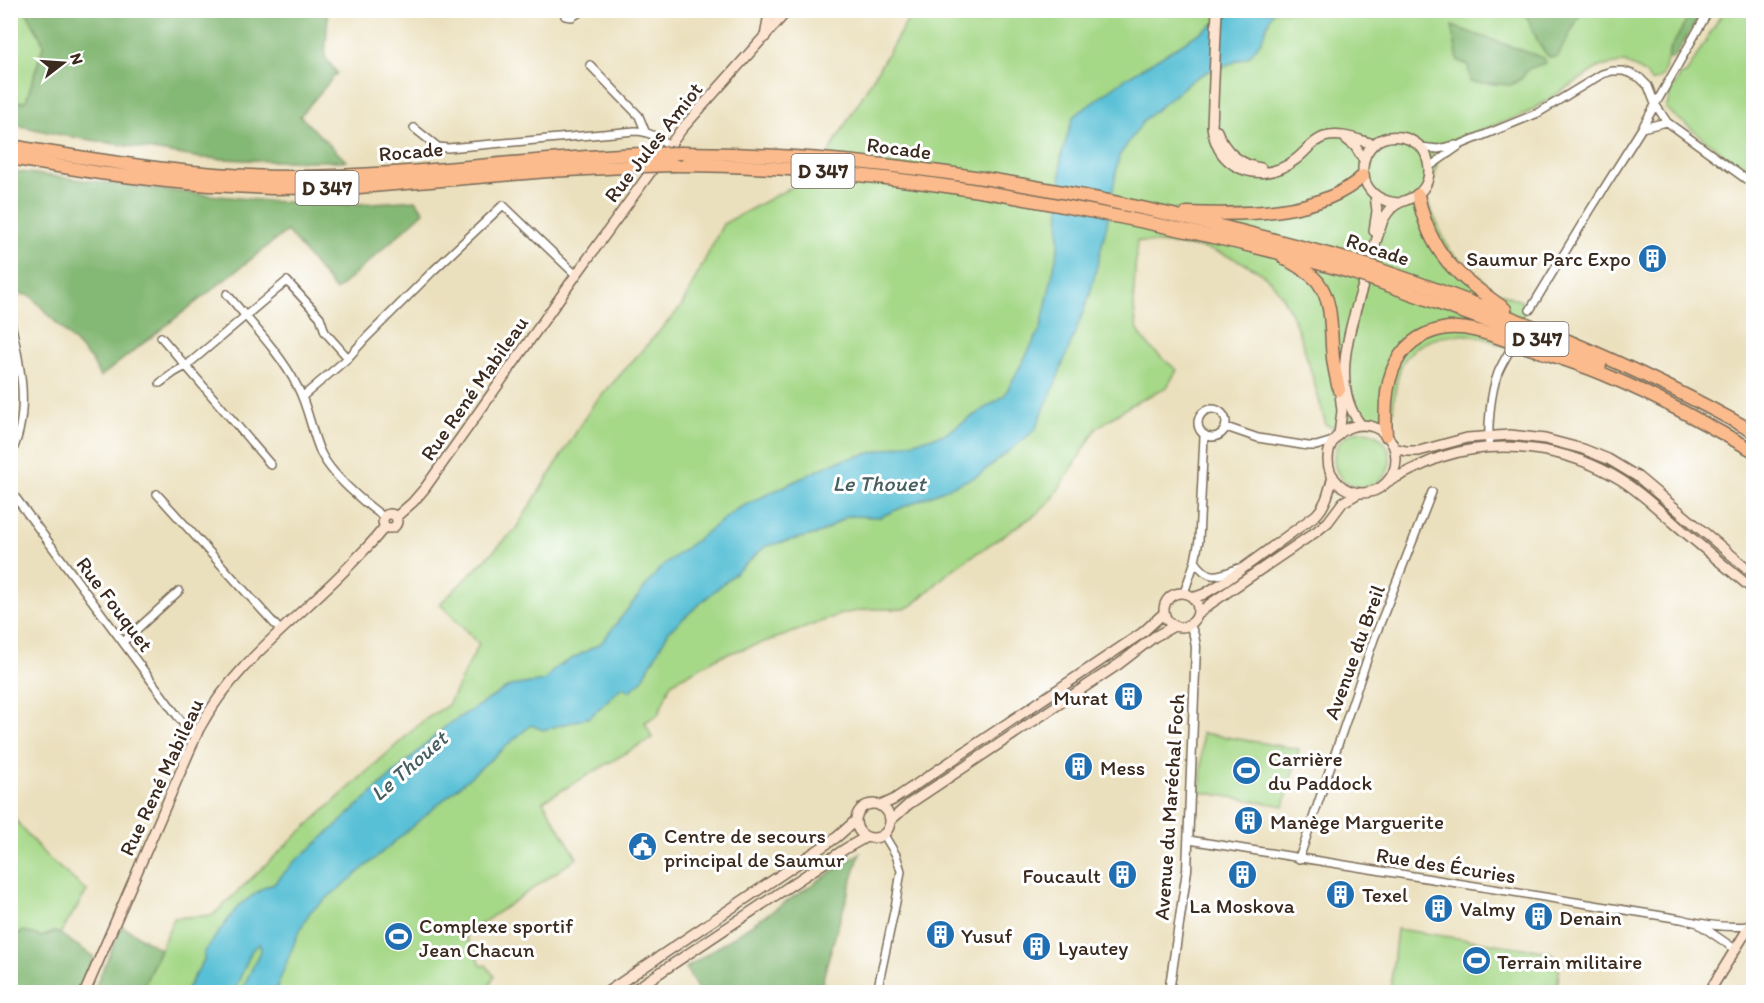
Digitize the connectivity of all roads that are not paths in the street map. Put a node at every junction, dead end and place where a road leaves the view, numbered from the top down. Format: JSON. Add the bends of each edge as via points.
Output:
{"nodes":[{"id":1,"x":584,"y":10,"type":"edge"},
{"id":2,"x":775,"y":10,"type":"edge"},
{"id":3,"x":788,"y":10,"type":"edge"},
{"id":4,"x":1217,"y":10,"type":"edge"},
{"id":5,"x":1709,"y":10,"type":"edge"},
{"id":6,"x":565,"y":16,"type":"dead end"},
{"id":7,"x":765,"y":37,"type":"junction"},
{"id":8,"x":590,"y":65,"type":"dead end"},
{"id":9,"x":1655,"y":104,"type":"junction"},
{"id":10,"x":1667,"y":122,"type":"junction"},
{"id":11,"x":414,"y":128,"type":"dead end"},
{"id":12,"x":1642,"y":128,"type":"junction"},
{"id":13,"x":645,"y":131,"type":"junction"},
{"id":14,"x":1340,"y":136,"type":"junction"},
{"id":15,"x":10,"y":144,"type":"edge"},
{"id":16,"x":1374,"y":144,"type":"junction"},
{"id":17,"x":1462,"y":144,"type":"junction"},
{"id":18,"x":669,"y":146,"type":"junction"},
{"id":19,"x":1420,"y":147,"type":"junction"},
{"id":20,"x":10,"y":158,"type":"edge"},
{"id":21,"x":644,"y":160,"type":"junction"},
{"id":22,"x":1364,"y":160,"type":"junction"},
{"id":23,"x":1429,"y":167,"type":"junction"},
{"id":24,"x":1363,"y":177,"type":"junction"},
{"id":25,"x":972,"y":183,"type":"junction"},
{"id":26,"x":1754,"y":185,"type":"edge"},
{"id":27,"x":1375,"y":195,"type":"junction"},
{"id":28,"x":1418,"y":195,"type":"junction"},
{"id":29,"x":1398,"y":203,"type":"junction"},
{"id":30,"x":1157,"y":212,"type":"junction"},
{"id":31,"x":1141,"y":214,"type":"junction"},
{"id":32,"x":1270,"y":249,"type":"junction"},
{"id":33,"x":1351,"y":267,"type":"junction"},
{"id":34,"x":1376,"y":274,"type":"junction"},
{"id":35,"x":576,"y":275,"type":"junction"},
{"id":36,"x":227,"y":294,"type":"dead end"},
{"id":37,"x":1530,"y":310,"type":"dead end"},
{"id":38,"x":245,"y":316,"type":"junction"},
{"id":39,"x":10,"y":318,"type":"edge"},
{"id":40,"x":1523,"y":322,"type":"junction"},
{"id":41,"x":161,"y":337,"type":"dead end"},
{"id":42,"x":1511,"y":348,"type":"dead end"},
{"id":43,"x":348,"y":358,"type":"junction"},
{"id":44,"x":186,"y":366,"type":"junction"},
{"id":45,"x":160,"y":384,"type":"dead end"},
{"id":46,"x":1339,"y":390,"type":"junction"},
{"id":47,"x":302,"y":397,"type":"junction"},
{"id":48,"x":1361,"y":425,"type":"junction"},
{"id":49,"x":1226,"y":427,"type":"junction"},
{"id":50,"x":1754,"y":432,"type":"edge"},
{"id":51,"x":1386,"y":435,"type":"junction"},
{"id":52,"x":1204,"y":436,"type":"junction"},
{"id":53,"x":1489,"y":436,"type":"junction"},
{"id":54,"x":1336,"y":437,"type":"junction"},
{"id":55,"x":1754,"y":443,"type":"edge"},
{"id":56,"x":1394,"y":448,"type":"junction"},
{"id":57,"x":1489,"y":448,"type":"junction"},
{"id":58,"x":1754,"y":451,"type":"edge"},
{"id":59,"x":10,"y":456,"type":"edge"},
{"id":60,"x":271,"y":465,"type":"dead end"},
{"id":61,"x":1333,"y":476,"type":"junction"},
{"id":62,"x":1387,"y":482,"type":"junction"},
{"id":63,"x":10,"y":490,"type":"edge"},
{"id":64,"x":1432,"y":492,"type":"dead end"},
{"id":65,"x":1359,"y":493,"type":"junction"},
{"id":66,"x":157,"y":494,"type":"dead end"},
{"id":67,"x":384,"y":522,"type":"junction"},
{"id":68,"x":1196,"y":561,"type":"junction"},
{"id":69,"x":1251,"y":563,"type":"junction"},
{"id":70,"x":1754,"y":574,"type":"edge"},
{"id":71,"x":179,"y":591,"type":"dead end"},
{"id":72,"x":1754,"y":591,"type":"edge"},
{"id":73,"x":1189,"y":596,"type":"junction"},
{"id":74,"x":1164,"y":613,"type":"junction"},
{"id":75,"x":1198,"y":614,"type":"junction"},
{"id":76,"x":1190,"y":625,"type":"junction"},
{"id":77,"x":1174,"y":626,"type":"junction"},
{"id":78,"x":281,"y":631,"type":"junction"},
{"id":79,"x":123,"y":642,"type":"junction"},
{"id":80,"x":196,"y":737,"type":"junction"},
{"id":81,"x":880,"y":806,"type":"junction"},
{"id":82,"x":856,"y":820,"type":"junction"},
{"id":83,"x":890,"y":821,"type":"junction"},
{"id":84,"x":884,"y":835,"type":"junction"},
{"id":85,"x":866,"y":837,"type":"junction"},
{"id":86,"x":1189,"y":840,"type":"junction"},
{"id":87,"x":1299,"y":859,"type":"junction"},
{"id":88,"x":1751,"y":922,"type":"edge"},
{"id":89,"x":1698,"y":924,"type":"junction"},
{"id":90,"x":1735,"y":950,"type":"junction"},
{"id":91,"x":85,"y":993,"type":"edge"},
{"id":92,"x":607,"y":993,"type":"edge"},
{"id":93,"x":631,"y":993,"type":"edge"},
{"id":94,"x":877,"y":993,"type":"edge"},
{"id":95,"x":1169,"y":993,"type":"edge"},
{"id":96,"x":1709,"y":993,"type":"edge"}],
"edges":[{"from":1,"to":6,"type":"street","via":[[572,17]]},
{"from":2,"to":7,"type":"main road","name":"Rue Jules Amiot","via":[[768,19]]},
{"from":3,"to":7,"type":"main road","name":"Rue Jules Amiot"},
{"from":4,"to":14,"type":"main road","via":[[1214,107],[1218,134],[1227,150],[1252,167],[1276,170],[1295,161],[1320,139]]},
{"from":5,"to":9,"type":"street"},
{"from":7,"to":18,"type":"main road","name":"Rue Jules Amiot"},
{"from":8,"to":13,"type":"street","via":[[639,116]]},
{"from":9,"to":10,"type":"street"},
{"from":9,"to":12,"type":"street"},
{"from":9,"to":17,"type":"street","via":[[1640,78],[1612,71],[1538,113]]},
{"from":10,"to":12,"type":"street"},
{"from":10,"to":26,"type":"street"},
{"from":11,"to":13,"type":"street","via":[[438,147],[448,148]]},
{"from":12,"to":37,"type":"street"},
{"from":13,"to":18,"type":"street"},
{"from":14,"to":16,"type":"main road"},
{"from":14,"to":22,"type":"main road","via":[[1355,146]]},
{"from":15,"to":21,"type":"highway","name":"Rocade","number":"D 347","via":[[167,169],[271,177],[369,174],[548,159]]},
{"from":16,"to":19,"type":"main road","via":[[1398,136]]},
{"from":16,"to":22,"type":"main road"},
{"from":17,"to":19,"type":"street","via":[[1438,149]]},
{"from":17,"to":23,"type":"street"},
{"from":18,"to":35,"type":"main road","name":"Rue Jules Amiot"},
{"from":19,"to":23,"type":"main road"},
{"from":20,"to":21,"type":"highway","number":"D 347","via":[[166,181],[271,188],[359,187]]},
{"from":21,"to":25,"type":"highway","number":"D 347","bridge":true},
{"from":21,"to":25,"type":"highway","name":"Rocade","number":"D 347","bridge":true,"via":[[682,153],[821,159]]},
{"from":22,"to":24,"type":"main road"},
{"from":23,"to":28,"type":"main road","via":[[1427,183]]},
{"from":24,"to":27,"type":"main road"},
{"from":24,"to":30,"type":"highway","via":[[1340,193],[1279,210],[1227,215]]},
{"from":25,"to":31,"type":"highway","name":"Rocade","number":"D 347"},
{"from":27,"to":29,"type":"main road"},
{"from":27,"to":46,"type":"main road","via":[[1377,218],[1343,334]]},
{"from":28,"to":29,"type":"main road"},
{"from":28,"to":40,"type":"highway","via":[[1433,240],[1449,264],[1472,286]]},
{"from":29,"to":48,"type":"main road","via":[[1380,228],[1348,335],[1347,395]]},
{"from":30,"to":31,"type":"highway","name":"Rocade","number":"D 347"},
{"from":30,"to":33,"type":"highway","name":"Rocade","number":"D 347","via":[[1234,229]]},
{"from":31,"to":32,"type":"highway","number":"D 347"},
{"from":32,"to":33,"type":"highway","number":"D 347"},
{"from":32,"to":46,"type":"highway","via":[[1310,274],[1324,291]]},
{"from":33,"to":34,"type":"highway","name":"Rocade","number":"D 347","bridge":true},
{"from":34,"to":40,"type":"highway","name":"Rocade","number":"D 347","via":[[1466,299]]},
{"from":34,"to":55,"type":"highway","number":"D 347","via":[[1576,354]]},
{"from":35,"to":43,"type":"street","via":[[503,205]]},
{"from":35,"to":67,"type":"main road","name":"Rue René Mabileau","via":[[425,488],[396,517],[393,527]]},
{"from":36,"to":38,"type":"street"},
{"from":38,"to":43,"type":"street","via":[[286,281],[320,317],[325,332]]},
{"from":38,"to":44,"type":"street"},
{"from":38,"to":47,"type":"street"},
{"from":39,"to":59,"type":"street","via":[[23,391],[20,429]]},
{"from":40,"to":50,"type":"highway","name":"Rocade","number":"D 347","via":[[1590,350]]},
{"from":41,"to":44,"type":"street"},
{"from":42,"to":53,"type":"street","via":[[1494,385]]},
{"from":43,"to":47,"type":"street"},
{"from":44,"to":45,"type":"street"},
{"from":44,"to":60,"type":"street"},
{"from":46,"to":54,"type":"main road","via":[[1342,411]]},
{"from":47,"to":67,"type":"street","via":[[328,465]]},
{"from":48,"to":51,"type":"main road"},
{"from":48,"to":54,"type":"main road"},
{"from":49,"to":52,"type":"street","via":[[1218,436]]},
{"from":49,"to":52,"type":"street","via":[[1221,412],[1205,410],[1197,423]]},
{"from":49,"to":54,"type":"street","via":[[1258,438],[1313,447]]},
{"from":51,"to":56,"type":"main road"},
{"from":51,"to":58,"type":"highway","via":[[1386,392],[1396,363],[1421,338],[1457,328],[1484,333],[1594,370],[1658,399]]},
{"from":52,"to":68,"type":"street"},
{"from":53,"to":56,"type":"main road","via":[[1460,439],[1419,451]]},
{"from":53,"to":57,"type":"street"},
{"from":53,"to":70,"type":"main road","via":[[1545,439],[1608,459],[1652,488]]},
{"from":54,"to":61,"type":"main road","via":[[1328,458]]},
{"from":56,"to":62,"type":"main road","via":[[1396,462]]},
{"from":57,"to":62,"type":"main road","via":[[1442,457]]},
{"from":57,"to":72,"type":"main road","via":[[1545,451],[1612,475],[1644,497]]},
{"from":61,"to":65,"type":"main road","via":[[1348,490]]},
{"from":61,"to":69,"type":"main road","via":[[1321,510]]},
{"from":62,"to":65,"type":"main road"},
{"from":63,"to":79,"type":"street","name":"Rue Fouquet"},
{"from":64,"to":87,"type":"street","name":"Avenue du Breil","via":[[1374,639]]},
{"from":65,"to":75,"type":"main road","via":[[1343,502],[1322,527]]},
{"from":66,"to":78,"type":"street"},
{"from":67,"to":78,"type":"main road","name":"Rue René Mabileau","via":[[373,542]]},
{"from":68,"to":69,"type":"street","via":[[1203,572],[1213,576]]},
{"from":68,"to":73,"type":"street"},
{"from":69,"to":73,"type":"main road","via":[[1212,589]]},
{"from":71,"to":79,"type":"street"},
{"from":73,"to":74,"type":"main road","via":[[1173,595]]},
{"from":73,"to":75,"type":"main road","via":[[1198,605]]},
{"from":74,"to":77,"type":"main road"},
{"from":74,"to":81,"type":"main road","via":[[1132,639]]},
{"from":75,"to":76,"type":"main road"},
{"from":76,"to":77,"type":"main road"},
{"from":76,"to":86,"type":"street","name":"Avenue du Maréchal Foch","via":[[1196,647]]},
{"from":77,"to":83,"type":"main road","via":[[909,804]]},
{"from":78,"to":80,"type":"main road","name":"Rue René Mabileau","via":[[231,680]]},
{"from":79,"to":80,"type":"street","name":"Rue Fouquet"},
{"from":80,"to":91,"type":"main road","name":"Rue René Mabileau"},
{"from":81,"to":82,"type":"main road","via":[[865,806]]},
{"from":81,"to":83,"type":"main road"},
{"from":82,"to":85,"type":"main road","via":[[858,830]]},
{"from":82,"to":92,"type":"main road","via":[[837,837]]},
{"from":83,"to":84,"type":"main road"},
{"from":84,"to":85,"type":"main road"},
{"from":84,"to":94,"type":"street","via":[[901,871]]},
{"from":85,"to":93,"type":"main road"},
{"from":86,"to":87,"type":"street","name":"Rue des Écuries"},
{"from":86,"to":95,"type":"street","name":"Avenue du Maréchal Foch"},
{"from":87,"to":89,"type":"street","name":"Rue des Écuries"},
{"from":88,"to":89,"type":"street","name":"Rue des Écuries","via":[[1730,928]]},
{"from":88,"to":90,"type":"main road"},
{"from":89,"to":90,"type":"street","name":"Rue des Écuries"},
{"from":90,"to":96,"type":"main road"}]}
